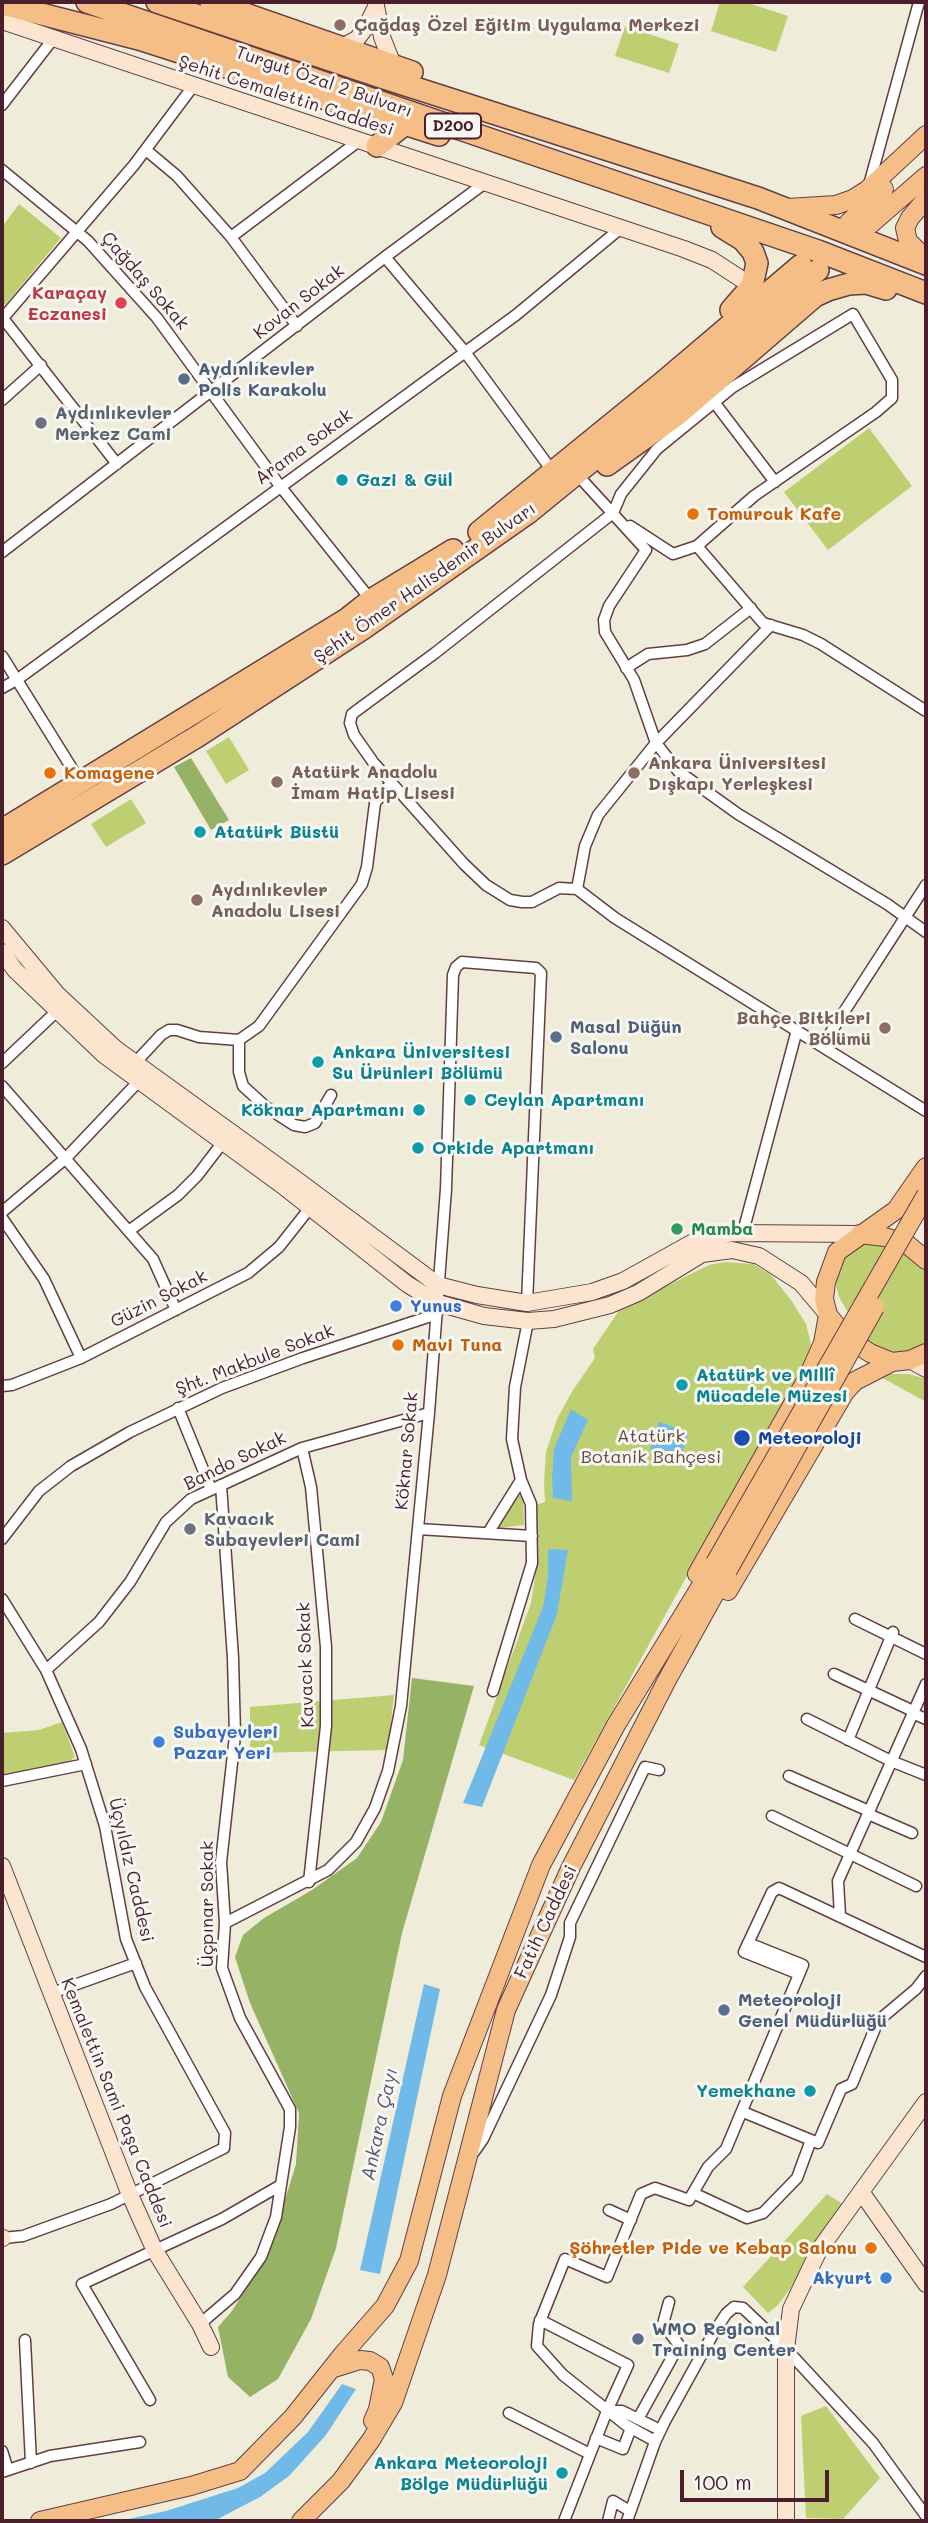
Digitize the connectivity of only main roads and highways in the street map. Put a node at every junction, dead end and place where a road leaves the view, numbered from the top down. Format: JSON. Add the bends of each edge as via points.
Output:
{"nodes":[{"id":1,"x":17,"y":2,"type":"edge"},
{"id":2,"x":87,"y":2,"type":"edge"},
{"id":3,"x":158,"y":2,"type":"edge"},
{"id":4,"x":211,"y":2,"type":"edge"},
{"id":5,"x":2,"y":4,"type":"edge"},
{"id":6,"x":377,"y":4,"type":"edge"},
{"id":7,"x":2,"y":21,"type":"edge"},
{"id":8,"x":115,"y":32,"type":"junction"},
{"id":9,"x":342,"y":47,"type":"junction"},
{"id":10,"x":393,"y":65,"type":"junction"},
{"id":11,"x":404,"y":125,"type":"junction"},
{"id":12,"x":529,"y":125,"type":"junction"},
{"id":13,"x":926,"y":135,"type":"edge"},
{"id":14,"x":368,"y":143,"type":"junction"},
{"id":15,"x":926,"y":152,"type":"edge"},
{"id":16,"x":926,"y":176,"type":"edge"},
{"id":17,"x":601,"y":177,"type":"junction"},
{"id":18,"x":640,"y":190,"type":"junction"},
{"id":19,"x":926,"y":199,"type":"edge"},
{"id":20,"x":787,"y":208,"type":"junction"},
{"id":21,"x":854,"y":229,"type":"junction"},
{"id":22,"x":926,"y":261,"type":"edge"},
{"id":23,"x":812,"y":262,"type":"junction"},
{"id":24,"x":748,"y":292,"type":"junction"},
{"id":25,"x":781,"y":292,"type":"junction"},
{"id":26,"x":926,"y":293,"type":"edge"},
{"id":27,"x":926,"y":300,"type":"edge"},
{"id":28,"x":740,"y":363,"type":"junction"},
{"id":29,"x":662,"y":383,"type":"junction"},
{"id":30,"x":364,"y":628,"type":"junction"},
{"id":31,"x":2,"y":830,"type":"edge"},
{"id":32,"x":2,"y":854,"type":"edge"},
{"id":33,"x":2,"y":928,"type":"edge"},
{"id":34,"x":2,"y":952,"type":"edge"},
{"id":35,"x":926,"y":1167,"type":"edge"},
{"id":36,"x":926,"y":1195,"type":"edge"},
{"id":37,"x":926,"y":1216,"type":"edge"},
{"id":38,"x":860,"y":1234,"type":"junction"},
{"id":39,"x":926,"y":1261,"type":"edge"},
{"id":40,"x":828,"y":1315,"type":"junction"},
{"id":41,"x":914,"y":1359,"type":"edge"},
{"id":42,"x":926,"y":1369,"type":"edge"},
{"id":43,"x":721,"y":1567,"type":"junction"},
{"id":44,"x":659,"y":1656,"type":"junction"},
{"id":45,"x":667,"y":1680,"type":"junction"},
{"id":46,"x":2,"y":1866,"type":"edge"},
{"id":47,"x":926,"y":2102,"type":"edge"},
{"id":48,"x":862,"y":2193,"type":"junction"},
{"id":49,"x":926,"y":2284,"type":"edge"},
{"id":50,"x":211,"y":2347,"type":"dead end"},
{"id":51,"x":331,"y":2369,"type":"junction"},
{"id":52,"x":357,"y":2459,"type":"junction"},
{"id":53,"x":52,"y":2520,"type":"edge"},
{"id":54,"x":301,"y":2521,"type":"edge"},
{"id":55,"x":786,"y":2521,"type":"edge"}],
"edges":[{"from":1,"to":8,"type":"highway","name":"Turgut Özal 2 Bulvarı"},
{"from":2,"to":17,"type":"highway","name":"Turgut Özal 2 Bulvarı","number":"D200"},
{"from":3,"to":12,"type":"highway","name":"Turgut Özal 2 Bulvarı","number":"D200"},
{"from":4,"to":9,"type":"highway","name":"Turgut Özal 2 Bulvarı"},
{"from":5,"to":8,"type":"highway","name":"Turgut Özal 2 Bulvarı"},
{"from":6,"to":9,"type":"main road","via":[[357,39]]},
{"from":6,"to":10,"type":"main road","via":[[382,37]]},
{"from":7,"to":14,"type":"main road","name":"Şehit Cemalettin Caddesi"},
{"from":8,"to":11,"type":"highway","name":"Turgut Özal 2 Bulvarı"},
{"from":9,"to":10,"type":"highway","name":"Turgut Özal 2 Bulvarı"},
{"from":10,"to":12,"type":"highway","name":"Turgut Özal 2 Bulvarı","via":[[469,93]]},
{"from":11,"to":14,"type":"highway"},
{"from":11,"to":17,"type":"highway","name":"Turgut Özal 2 Bulvarı"},
{"from":12,"to":20,"type":"highway","name":"Turgut Özal 2 Bulvarı","number":"D200"},
{"from":13,"to":20,"type":"main road","via":[[867,190],[836,205]]},
{"from":14,"to":24,"type":"main road","name":"Şehit Cemalettin Caddesi","via":[[712,260]]},
{"from":15,"to":21,"type":"main road"},
{"from":16,"to":21,"type":"main road"},
{"from":17,"to":18,"type":"highway","name":"Turgut Özal 2 Bulvarı","number":"D200"},
{"from":18,"to":23,"type":"highway","name":"Turgut Özal 2 Bulvarı","number":"D200"},
{"from":18,"to":24,"type":"highway","via":[[743,240],[757,263]]},
{"from":19,"to":22,"type":"main road","via":[[905,229],[908,241]]},
{"from":20,"to":21,"type":"highway","name":"Turgut Özal 2 Bulvarı","number":"D200"},
{"from":21,"to":22,"type":"highway","number":"D200"},
{"from":23,"to":25,"type":"highway","name":"Şehit Ömer Halisdemir Bulvarı"},
{"from":23,"to":26,"type":"highway","number":"D200"},
{"from":24,"to":25,"type":"highway","via":[[766,285]]},
{"from":24,"to":29,"type":"highway"},
{"from":25,"to":28,"type":"highway","via":[[764,335]]},
{"from":25,"to":29,"type":"highway","name":"Şehit Ömer Halisdemir Bulvarı"},
{"from":25,"to":30,"type":"highway","name":"Şehit Ömer Halisdemir Bulvarı","via":[[670,397],[528,513]]},
{"from":27,"to":28,"type":"highway","via":[[866,284],[837,287],[800,307]]},
{"from":28,"to":30,"type":"highway","via":[[584,482],[388,617]]},
{"from":29,"to":31,"type":"highway","name":"Şehit Ömer Halisdemir Bulvarı","via":[[471,539]]},
{"from":30,"to":32,"type":"highway","name":"Şehit Ömer Halisdemir Bulvarı","via":[[198,736]]},
{"from":33,"to":38,"type":"main road","via":[[57,994],[116,1049],[438,1285],[527,1303],[592,1292],[623,1281],[695,1241],[743,1232]]},
{"from":34,"to":40,"type":"main road","via":[[104,1055],[437,1309],[528,1321],[554,1319],[610,1305],[702,1254],[732,1250],[759,1256],[801,1283]]},
{"from":35,"to":38,"type":"main road","via":[[896,1210]]},
{"from":36,"to":43,"type":"main road","name":"Fatih Caddesi","bridge":true},
{"from":37,"to":43,"type":"main road","name":"Fatih Caddesi","bridge":true},
{"from":38,"to":39,"type":"main road","via":[[908,1245]]},
{"from":38,"to":40,"type":"main road","via":[[837,1252],[832,1264],[825,1282]]},
{"from":40,"to":41,"type":"main road","via":[[870,1353]]},
{"from":40,"to":44,"type":"main road","via":[[823,1343],[807,1379],[707,1555]]},
{"from":41,"to":42,"type":"main road"},
{"from":41,"to":45,"type":"main road","via":[[855,1381],[845,1392],[713,1617]]},
{"from":43,"to":44,"type":"main road","name":"Fatih Caddesi"},
{"from":43,"to":45,"type":"main road","name":"Fatih Caddesi"},
{"from":44,"to":51,"type":"main road","name":"Fatih Caddesi","via":[[616,1725],[541,1865],[452,2096],[409,2261],[385,2306]]},
{"from":45,"to":52,"type":"main road","name":"Fatih Caddesi","via":[[571,1867],[506,2010],[437,2275],[394,2403]]},
{"from":46,"to":50,"type":"main road","name":"Kemalettin Sami Paşa Caddesi","via":[[130,2195],[155,2251]]},
{"from":47,"to":48,"type":"main road"},
{"from":48,"to":49,"type":"main road"},
{"from":48,"to":55,"type":"main road","via":[[819,2250],[791,2309],[786,2349]]},
{"from":51,"to":52,"type":"main road","via":[[370,2361],[380,2367],[384,2379],[378,2409]]},
{"from":51,"to":53,"type":"main road","name":"Fatih Caddesi","via":[[293,2417],[240,2471]]},
{"from":52,"to":54,"type":"main road","name":"Fatih Caddesi"}]}
